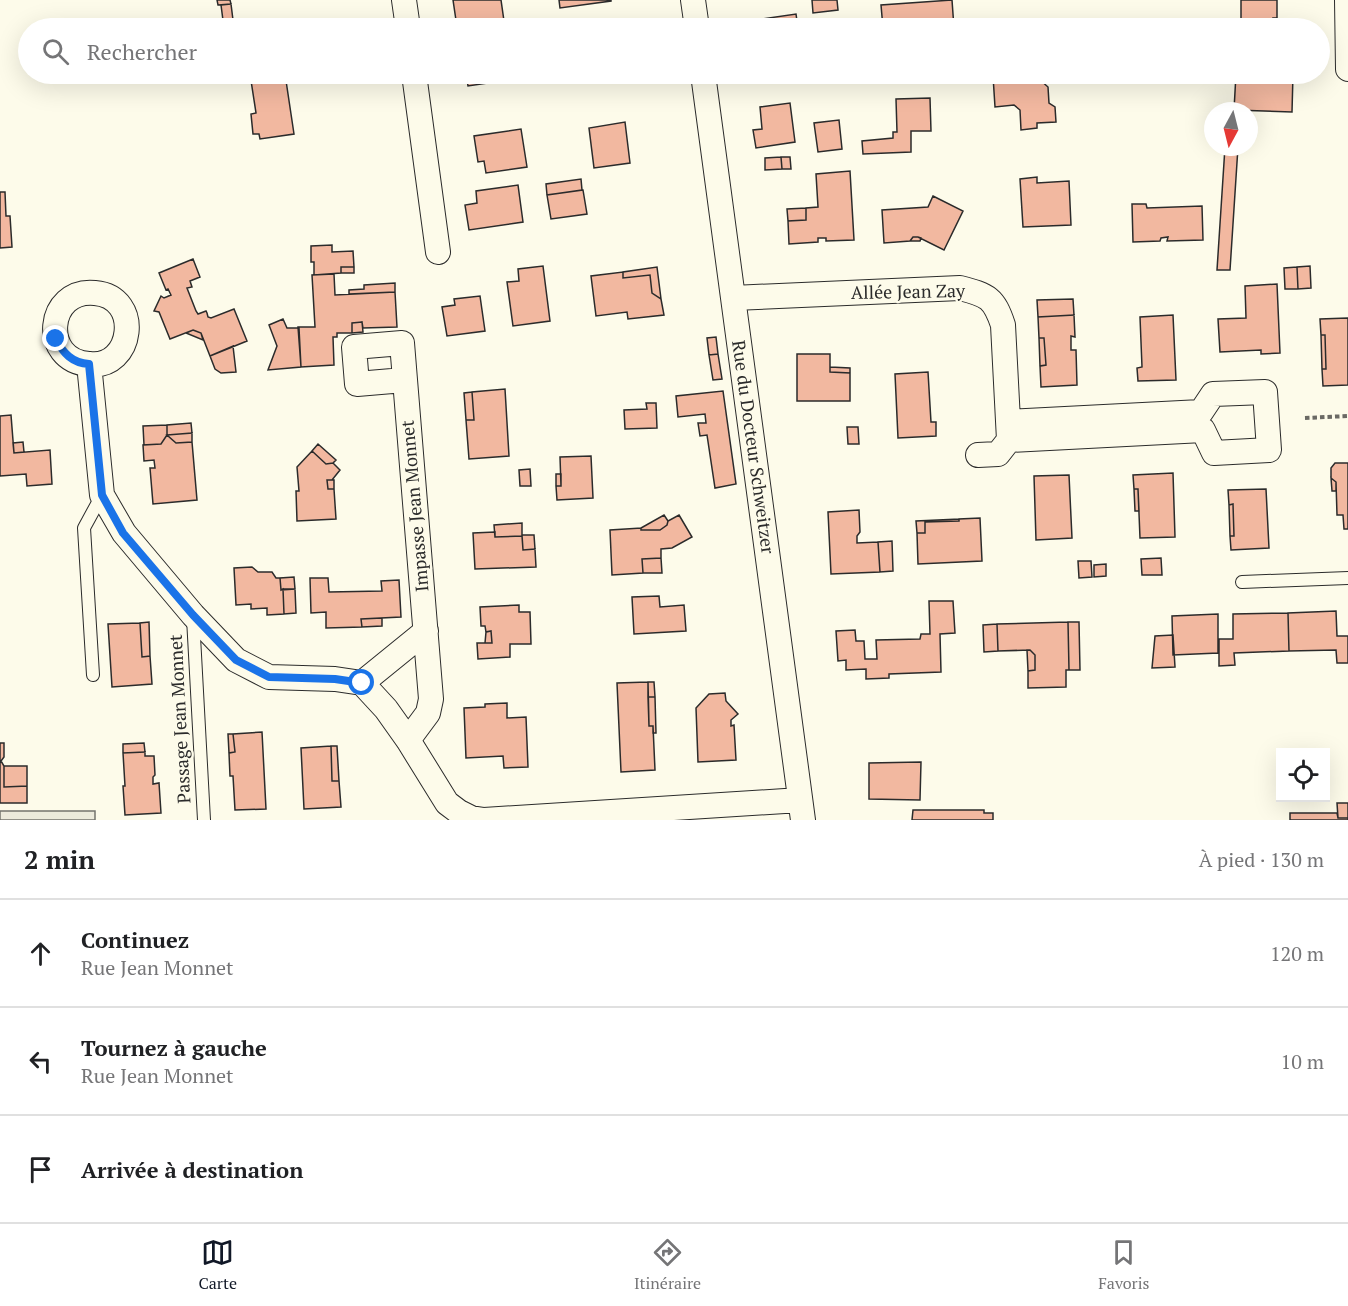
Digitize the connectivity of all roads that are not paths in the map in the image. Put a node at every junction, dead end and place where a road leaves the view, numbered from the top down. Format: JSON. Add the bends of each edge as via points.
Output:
{"nodes":[{"id":1,"x":404,"y":0,"type":"edge"},
{"id":2,"x":693,"y":0,"type":"edge"},
{"id":3,"x":1347,"y":0,"type":"edge"},
{"id":4,"x":407,"y":18,"type":"edge"},
{"id":5,"x":696,"y":18,"type":"edge"},
{"id":6,"x":1348,"y":69,"type":"edge"},
{"id":7,"x":415,"y":84,"type":"edge"},
{"id":8,"x":704,"y":84,"type":"edge"},
{"id":9,"x":438,"y":252,"type":"dead end"},
{"id":10,"x":733,"y":298,"type":"junction"},
{"id":11,"x":89,"y":364,"type":"dead end"},
{"id":12,"x":404,"y":380,"type":"dead end"},
{"id":13,"x":1202,"y":421,"type":"dead end"},
{"id":14,"x":1009,"y":431,"type":"junction"},
{"id":15,"x":978,"y":455,"type":"dead end"},
{"id":16,"x":102,"y":495,"type":"junction"},
{"id":17,"x":1348,"y":578,"type":"edge"},
{"id":18,"x":1242,"y":582,"type":"dead end"},
{"id":19,"x":193,"y":615,"type":"junction"},
{"id":20,"x":426,"y":631,"type":"junction"},
{"id":21,"x":93,"y":675,"type":"dead end"},
{"id":22,"x":362,"y":683,"type":"junction"},
{"id":23,"x":408,"y":740,"type":"junction"},
{"id":24,"x":802,"y":810,"type":"edge"},
{"id":25,"x":204,"y":820,"type":"edge"}],
"edges":[{"from":1,"to":4,"type":"street"},
{"from":2,"to":5,"type":"street"},
{"from":3,"to":6,"type":"street"},
{"from":7,"to":9,"type":"street"},
{"from":8,"to":10,"type":"street","name":"Rue du Docteur Schweitzer"},
{"from":10,"to":14,"type":"street","name":"Allée Jean Zay","via":[[960,288],[977,292],[998,309],[1003,325]]},
{"from":10,"to":24,"type":"street","name":"Rue du Docteur Schweitzer"},
{"from":11,"to":16,"type":"street"},
{"from":12,"to":20,"type":"street","name":"Impasse Jean Monnet"},
{"from":13,"to":14,"type":"street"},
{"from":14,"to":15,"type":"street","via":[[998,454]]},
{"from":16,"to":19,"type":"street","via":[[123,533]]},
{"from":16,"to":21,"type":"lane","via":[[84,528]]},
{"from":17,"to":18,"type":"lane"},
{"from":19,"to":22,"type":"street","via":[[236,660],[269,677]]},
{"from":19,"to":25,"type":"lane","name":"Passage Jean Monnet"},
{"from":20,"to":22,"type":"street"},
{"from":20,"to":23,"type":"street","name":"Impasse Jean Monnet","via":[[431,699],[428,712]]},
{"from":22,"to":23,"type":"street"},
{"from":23,"to":24,"type":"street","via":[[447,803],[471,818]]}]}
